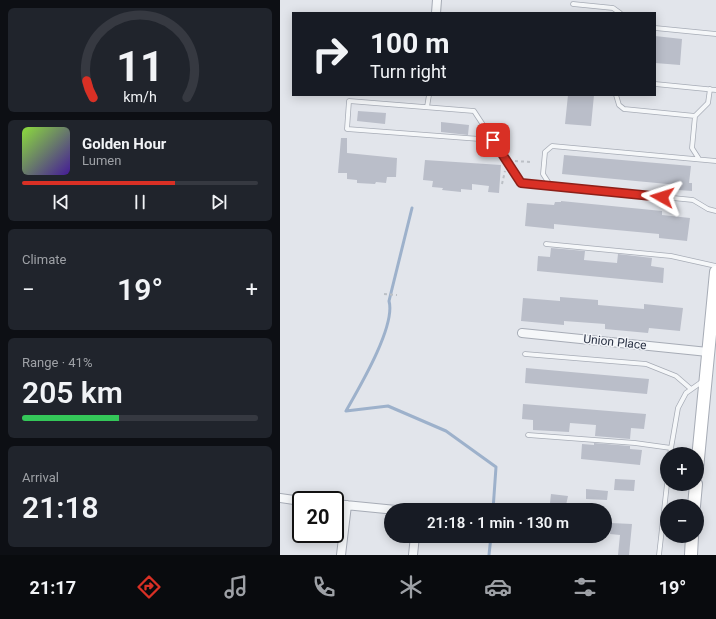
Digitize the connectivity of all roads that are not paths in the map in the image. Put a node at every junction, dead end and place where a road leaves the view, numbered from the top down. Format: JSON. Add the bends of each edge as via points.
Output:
{"nodes":[{"id":1,"x":437,"y":0,"type":"edge"},
{"id":2,"x":573,"y":4,"type":"dead end"},
{"id":3,"x":436,"y":12,"type":"edge"},
{"id":4,"x":619,"y":12,"type":"edge"},
{"id":5,"x":656,"y":28,"type":"edge"},
{"id":6,"x":716,"y":34,"type":"edge"},
{"id":7,"x":656,"y":84,"type":"edge"},
{"id":8,"x":710,"y":89,"type":"junction"},
{"id":9,"x":716,"y":90,"type":"edge"},
{"id":10,"x":429,"y":96,"type":"edge"},
{"id":11,"x":616,"y":96,"type":"edge"},
{"id":12,"x":427,"y":107,"type":"junction"},
{"id":13,"x":695,"y":116,"type":"junction"},
{"id":14,"x":493,"y":140,"type":"junction"},
{"id":15,"x":699,"y":159,"type":"junction"},
{"id":16,"x":716,"y":161,"type":"edge"},
{"id":17,"x":550,"y":186,"type":"junction"},
{"id":18,"x":716,"y":211,"type":"edge"},
{"id":19,"x":546,"y":244,"type":"dead end"},
{"id":20,"x":716,"y":266,"type":"edge"},
{"id":21,"x":716,"y":272,"type":"edge"},
{"id":22,"x":522,"y":333,"type":"dead end"},
{"id":23,"x":708,"y":352,"type":"junction"},
{"id":24,"x":525,"y":354,"type":"dead end"},
{"id":25,"x":705,"y":379,"type":"junction"},
{"id":26,"x":692,"y":389,"type":"junction"},
{"id":27,"x":528,"y":435,"type":"dead end"},
{"id":28,"x":664,"y":447,"type":"edge"},
{"id":29,"x":671,"y":447,"type":"edge"},
{"id":30,"x":699,"y":447,"type":"edge"},
{"id":31,"x":666,"y":491,"type":"edge"},
{"id":32,"x":280,"y":498,"type":"edge"},
{"id":33,"x":292,"y":500,"type":"edge"},
{"id":34,"x":344,"y":505,"type":"edge"},
{"id":35,"x":347,"y":505,"type":"junction"},
{"id":36,"x":384,"y":509,"type":"edge"},
{"id":37,"x":414,"y":543,"type":"edge"},
{"id":38,"x":692,"y":543,"type":"edge"},
{"id":39,"x":341,"y":555,"type":"edge"},
{"id":40,"x":413,"y":555,"type":"edge"},
{"id":41,"x":659,"y":555,"type":"edge"},
{"id":42,"x":691,"y":555,"type":"edge"}],
"edges":[{"from":1,"to":3,"type":"street"},
{"from":2,"to":4,"type":"lane","via":[[614,8]]},
{"from":5,"to":6,"type":"lane"},
{"from":7,"to":8,"type":"lane"},
{"from":8,"to":9,"type":"lane"},
{"from":8,"to":13,"type":"lane","via":[[708,103]]},
{"from":10,"to":12,"type":"lane"},
{"from":11,"to":13,"type":"lane","via":[[624,108]]},
{"from":12,"to":14,"type":"lane","via":[[474,111]]},
{"from":12,"to":14,"type":"lane","via":[[349,101],[347,129]]},
{"from":13,"to":15,"type":"lane","via":[[692,148]]},
{"from":14,"to":17,"type":"lane","via":[[521,183]]},
{"from":15,"to":16,"type":"lane"},
{"from":15,"to":17,"type":"lane","via":[[552,146],[545,152],[543,174]]},
{"from":17,"to":18,"type":"lane","via":[[693,200]]},
{"from":19,"to":20,"type":"lane","via":[[671,256]]},
{"from":21,"to":23,"type":"main road"},
{"from":22,"to":23,"type":"street","name":"Union Place"},
{"from":23,"to":25,"type":"main road"},
{"from":24,"to":26,"type":"lane","via":[[646,364],[676,376]]},
{"from":25,"to":26,"type":"lane"},
{"from":25,"to":30,"type":"main road"},
{"from":26,"to":29,"type":"lane","via":[[686,393],[678,408]]},
{"from":27,"to":28,"type":"lane"},
{"from":31,"to":41,"type":"lane"},
{"from":32,"to":33,"type":"street"},
{"from":34,"to":35,"type":"street"},
{"from":35,"to":36,"type":"street"},
{"from":35,"to":39,"type":"street"},
{"from":37,"to":40,"type":"street"},
{"from":38,"to":42,"type":"main road"}]}
